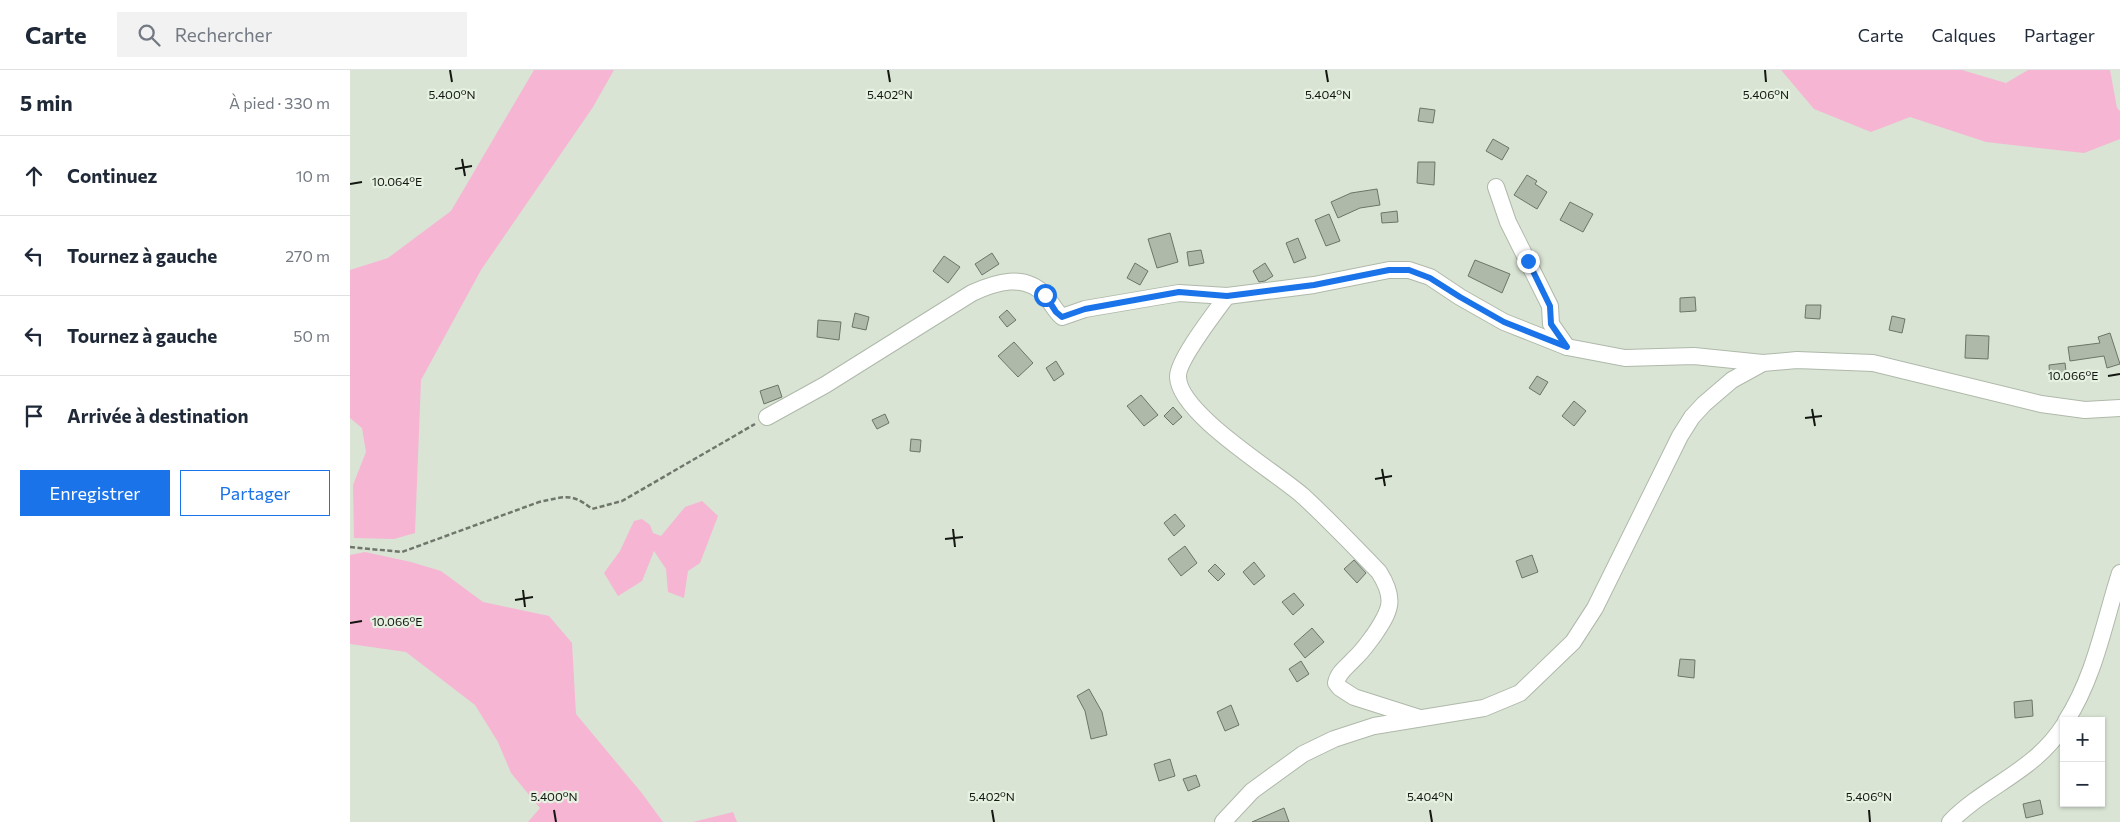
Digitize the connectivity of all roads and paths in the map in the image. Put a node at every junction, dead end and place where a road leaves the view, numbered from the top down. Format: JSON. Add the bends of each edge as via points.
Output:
{"nodes":[{"id":1,"x":1496,"y":187,"type":"dead end"},
{"id":2,"x":1227,"y":296,"type":"junction"},
{"id":3,"x":1567,"y":347,"type":"junction"},
{"id":4,"x":1763,"y":363,"type":"junction"},
{"id":5,"x":2120,"y":408,"type":"edge"},
{"id":6,"x":767,"y":417,"type":"joint"},
{"id":7,"x":350,"y":547,"type":"edge"},
{"id":8,"x":2120,"y":573,"type":"edge"},
{"id":9,"x":2069,"y":717,"type":"edge"},
{"id":10,"x":1421,"y":718,"type":"junction"},
{"id":11,"x":2060,"y":731,"type":"edge"},
{"id":12,"x":1223,"y":822,"type":"edge"},
{"id":13,"x":1950,"y":822,"type":"edge"}],
"edges":[{"from":1,"to":3,"type":"street","via":[[1508,222],[1550,306],[1551,324]]},
{"from":2,"to":3,"type":"street","via":[[1314,285],[1389,270],[1409,270],[1430,278],[1504,322]]},
{"from":2,"to":6,"type":"street","via":[[1179,292],[1085,309],[1062,317],[1045,295],[1030,285],[1012,281],[992,284],[963,298]]},
{"from":2,"to":10,"type":"street","via":[[1183,363],[1178,377],[1182,390],[1194,409],[1233,444],[1303,497],[1378,572],[1390,595],[1387,616],[1337,677],[1336,683],[1354,697]]},
{"from":3,"to":4,"type":"street","via":[[1625,358],[1694,356]]},
{"from":4,"to":5,"type":"street","via":[[1796,360],[1873,363],[2042,404],[2085,410]]},
{"from":4,"to":10,"type":"street","via":[[1732,380],[1692,417],[1604,591],[1573,642],[1547,670],[1520,693],[1484,708]]},
{"from":6,"to":7,"type":"path","via":[[622,501],[592,509],[578,498],[539,502],[402,552]]},
{"from":8,"to":9,"type":"street","via":[[2091,668]]},
{"from":10,"to":12,"type":"street","via":[[1374,726],[1334,739],[1303,754],[1252,792]]},
{"from":11,"to":13,"type":"street","via":[[2033,762],[1963,809]]}]}
